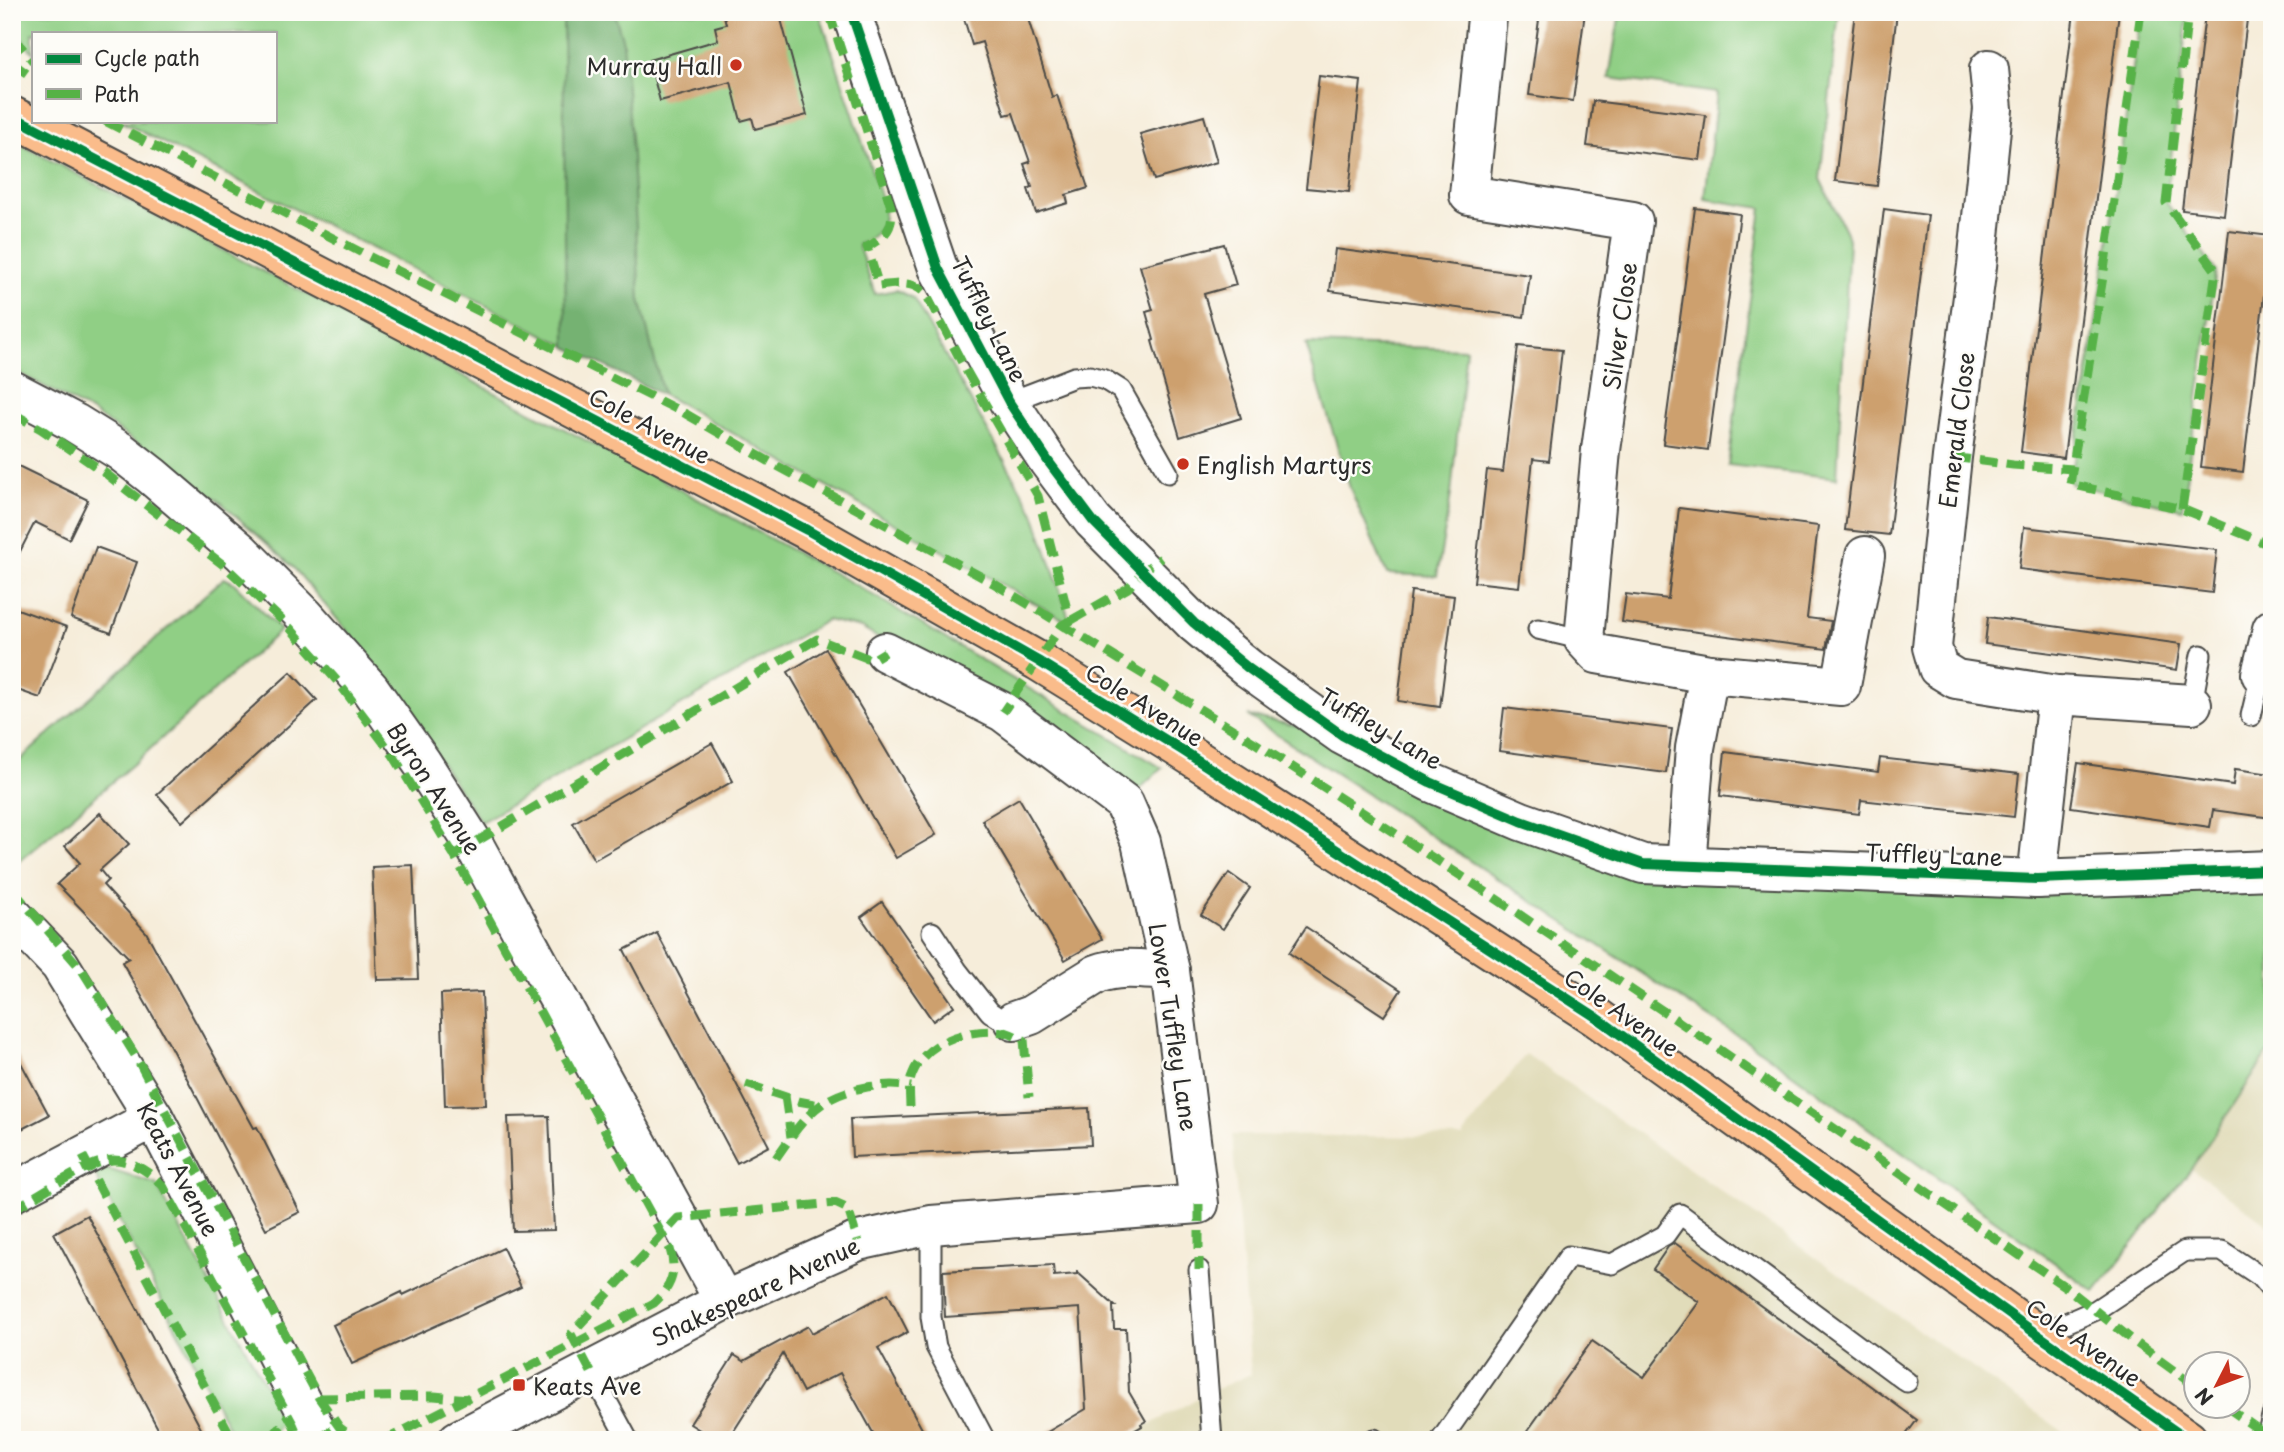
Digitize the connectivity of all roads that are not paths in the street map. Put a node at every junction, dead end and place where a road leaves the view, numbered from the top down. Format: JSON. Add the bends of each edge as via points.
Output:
{"nodes":[{"id":1,"x":851,"y":12,"type":"edge"},
{"id":2,"x":1487,"y":18,"type":"dead end"},
{"id":3,"x":1989,"y":69,"type":"dead end"},
{"id":4,"x":12,"y":116,"type":"edge"},
{"id":5,"x":12,"y":390,"type":"edge"},
{"id":6,"x":1009,"y":402,"type":"junction"},
{"id":7,"x":1168,"y":473,"type":"dead end"},
{"id":8,"x":1865,"y":556,"type":"dead end"},
{"id":9,"x":1538,"y":629,"type":"dead end"},
{"id":10,"x":2272,"y":629,"type":"edge"},
{"id":11,"x":1584,"y":640,"type":"junction"},
{"id":12,"x":885,"y":652,"type":"dead end"},
{"id":13,"x":2201,"y":655,"type":"dead end"},
{"id":14,"x":1709,"y":674,"type":"junction"},
{"id":15,"x":2266,"y":675,"type":"edge"},
{"id":16,"x":2057,"y":695,"type":"junction"},
{"id":17,"x":2192,"y":704,"type":"joint"},
{"id":18,"x":2251,"y":716,"type":"dead end"},
{"id":19,"x":1686,"y":866,"type":"junction"},
{"id":20,"x":2272,"y":870,"type":"edge"},
{"id":21,"x":2036,"y":879,"type":"junction"},
{"id":22,"x":12,"y":915,"type":"edge"},
{"id":23,"x":932,"y":932,"type":"dead end"},
{"id":24,"x":1170,"y":971,"type":"junction"},
{"id":25,"x":1014,"y":1021,"type":"joint"},
{"id":26,"x":154,"y":1118,"type":"junction"},
{"id":27,"x":12,"y":1193,"type":"edge"},
{"id":28,"x":1199,"y":1204,"type":"joint"},
{"id":29,"x":931,"y":1225,"type":"junction"},
{"id":30,"x":1199,"y":1270,"type":"dead end"},
{"id":31,"x":2272,"y":1290,"type":"edge"},
{"id":32,"x":724,"y":1301,"type":"junction"},
{"id":33,"x":2038,"y":1335,"type":"junction"},
{"id":34,"x":591,"y":1372,"type":"junction"},
{"id":35,"x":1908,"y":1382,"type":"dead end"},
{"id":36,"x":2272,"y":1416,"type":"edge"},
{"id":37,"x":321,"y":1440,"type":"edge"},
{"id":38,"x":458,"y":1440,"type":"edge"},
{"id":39,"x":628,"y":1440,"type":"edge"},
{"id":40,"x":985,"y":1440,"type":"edge"},
{"id":41,"x":1212,"y":1440,"type":"edge"},
{"id":42,"x":1441,"y":1440,"type":"edge"},
{"id":43,"x":2189,"y":1440,"type":"edge"},
{"id":44,"x":2266,"y":1440,"type":"edge"}],
"edges":[{"from":1,"to":6,"type":"street","name":"Tuffley Lane","via":[[938,268]]},
{"from":2,"to":11,"type":"street","name":"Silver Close","via":[[1469,195],[1633,221],[1601,450]]},
{"from":3,"to":16,"type":"street","name":"Emerald Close","via":[[1993,109],[1932,648],[1938,668],[1956,678]]},
{"from":4,"to":33,"type":"highway","name":"Cole Avenue","via":[[807,530],[1038,661],[1595,1017]]},
{"from":5,"to":32,"type":"street","name":"Byron Avenue","via":[[86,430],[152,476],[241,552],[370,689],[473,843]]},
{"from":6,"to":7,"type":"lane","via":[[1074,377],[1105,380],[1121,390]]},
{"from":6,"to":19,"type":"street","name":"Tuffley Lane","via":[[1094,521],[1142,572],[1194,623],[1329,726],[1430,782],[1521,821],[1643,864]]},
{"from":8,"to":14,"type":"street","via":[[1840,686]]},
{"from":9,"to":11,"type":"lane"},
{"from":10,"to":15,"type":"street"},
{"from":11,"to":14,"type":"street","via":[[1597,654]]},
{"from":12,"to":24,"type":"street","name":"Lower Tuffley Lane","via":[[1003,712],[1124,803],[1141,842]]},
{"from":13,"to":17,"type":"lane","name":"Emerald Close"},
{"from":14,"to":19,"type":"street","via":[[1695,748]]},
{"from":15,"to":18,"type":"lane"},
{"from":16,"to":17,"type":"street","name":"Emerald Close"},
{"from":16,"to":21,"type":"street"},
{"from":19,"to":21,"type":"street","name":"Tuffley Lane"},
{"from":20,"to":21,"type":"street","name":"Tuffley Lane"},
{"from":22,"to":26,"type":"street","name":"Keats Avenue","via":[[60,965]]},
{"from":23,"to":25,"type":"lane","via":[[989,1012]]},
{"from":24,"to":25,"type":"street","via":[[1107,970]]},
{"from":24,"to":28,"type":"street","name":"Lower Tuffley Lane"},
{"from":26,"to":27,"type":"street"},
{"from":26,"to":37,"type":"street","name":"Keats Avenue"},
{"from":28,"to":29,"type":"street","name":"Shakespeare Avenue"},
{"from":29,"to":32,"type":"street","name":"Shakespeare Avenue","via":[[858,1241]]},
{"from":29,"to":40,"type":"lane","via":[[930,1317],[936,1347]]},
{"from":30,"to":41,"type":"lane"},
{"from":31,"to":33,"type":"lane","via":[[2222,1251],[2185,1251],[2096,1310]]},
{"from":32,"to":34,"type":"street","name":"Shakespeare Avenue"},
{"from":33,"to":43,"type":"highway","name":"Cole Avenue"},
{"from":34,"to":38,"type":"street","name":"Shakespeare Avenue"},
{"from":34,"to":39,"type":"lane"},
{"from":35,"to":42,"type":"lane","via":[[1680,1214],[1665,1235],[1612,1264],[1569,1256]]},
{"from":36,"to":44,"type":"lane"}]}
